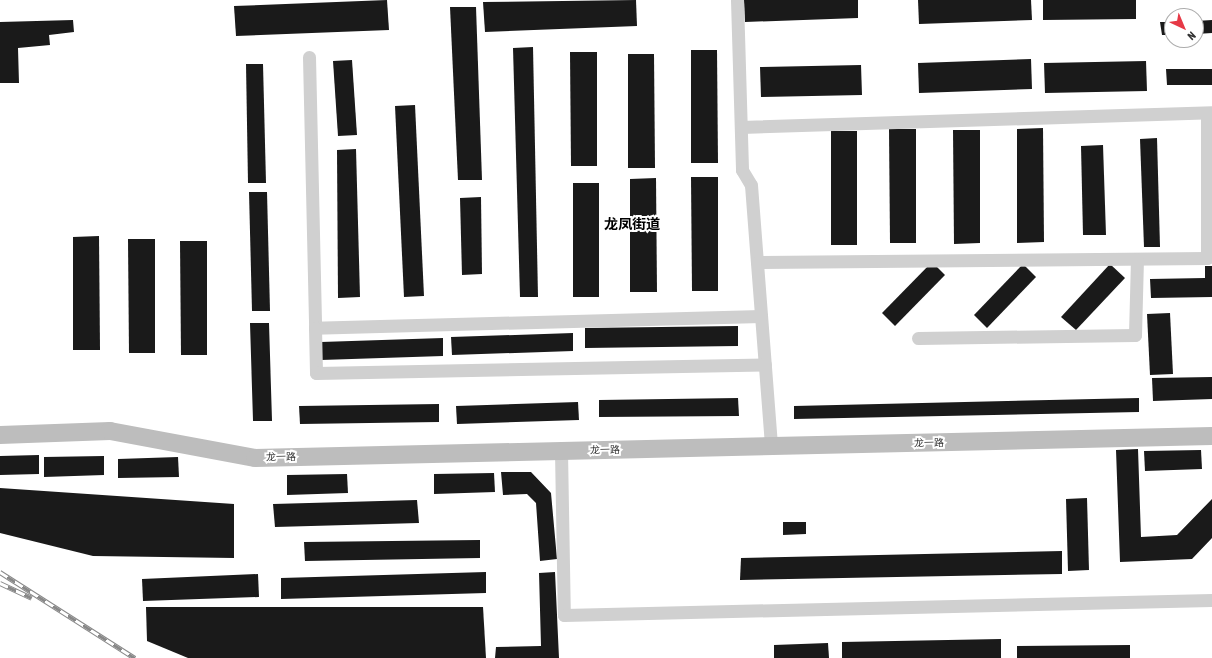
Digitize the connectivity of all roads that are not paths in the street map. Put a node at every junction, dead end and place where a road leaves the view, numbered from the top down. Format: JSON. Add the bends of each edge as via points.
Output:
{"nodes":[{"id":1,"x":737,"y":0,"type":"edge"},
{"id":2,"x":309,"y":57,"type":"dead end"},
{"id":3,"x":1210,"y":112,"type":"edge"},
{"id":4,"x":741,"y":127,"type":"junction"},
{"id":5,"x":1137,"y":259,"type":"junction"},
{"id":6,"x":757,"y":262,"type":"junction"},
{"id":7,"x":761,"y":316,"type":"junction"},
{"id":8,"x":315,"y":328,"type":"junction"},
{"id":9,"x":918,"y":338,"type":"dead end"},
{"id":10,"x":765,"y":364,"type":"junction"},
{"id":11,"x":0,"y":435,"type":"edge"},
{"id":12,"x":1212,"y":436,"type":"edge"},
{"id":13,"x":771,"y":446,"type":"junction"},
{"id":14,"x":561,"y":451,"type":"junction"},
{"id":15,"x":1212,"y":600,"type":"edge"}],
"edges":[{"from":1,"to":4,"type":"street"},
{"from":2,"to":8,"type":"street"},
{"from":3,"to":4,"type":"street"},
{"from":3,"to":5,"type":"street","via":[[1207,258]]},
{"from":4,"to":6,"type":"street","via":[[742,170],[751,185]]},
{"from":5,"to":6,"type":"street"},
{"from":5,"to":9,"type":"street","via":[[1135,335]]},
{"from":6,"to":7,"type":"street"},
{"from":7,"to":8,"type":"street"},
{"from":7,"to":10,"type":"street"},
{"from":8,"to":10,"type":"street","via":[[316,373]]},
{"from":10,"to":13,"type":"street"},
{"from":11,"to":14,"type":"street","name":"龙一路","via":[[110,431],[255,458]]},
{"from":12,"to":13,"type":"street","name":"龙一路"},
{"from":13,"to":14,"type":"street","name":"龙一路"},
{"from":14,"to":15,"type":"street","via":[[564,615]]}]}
